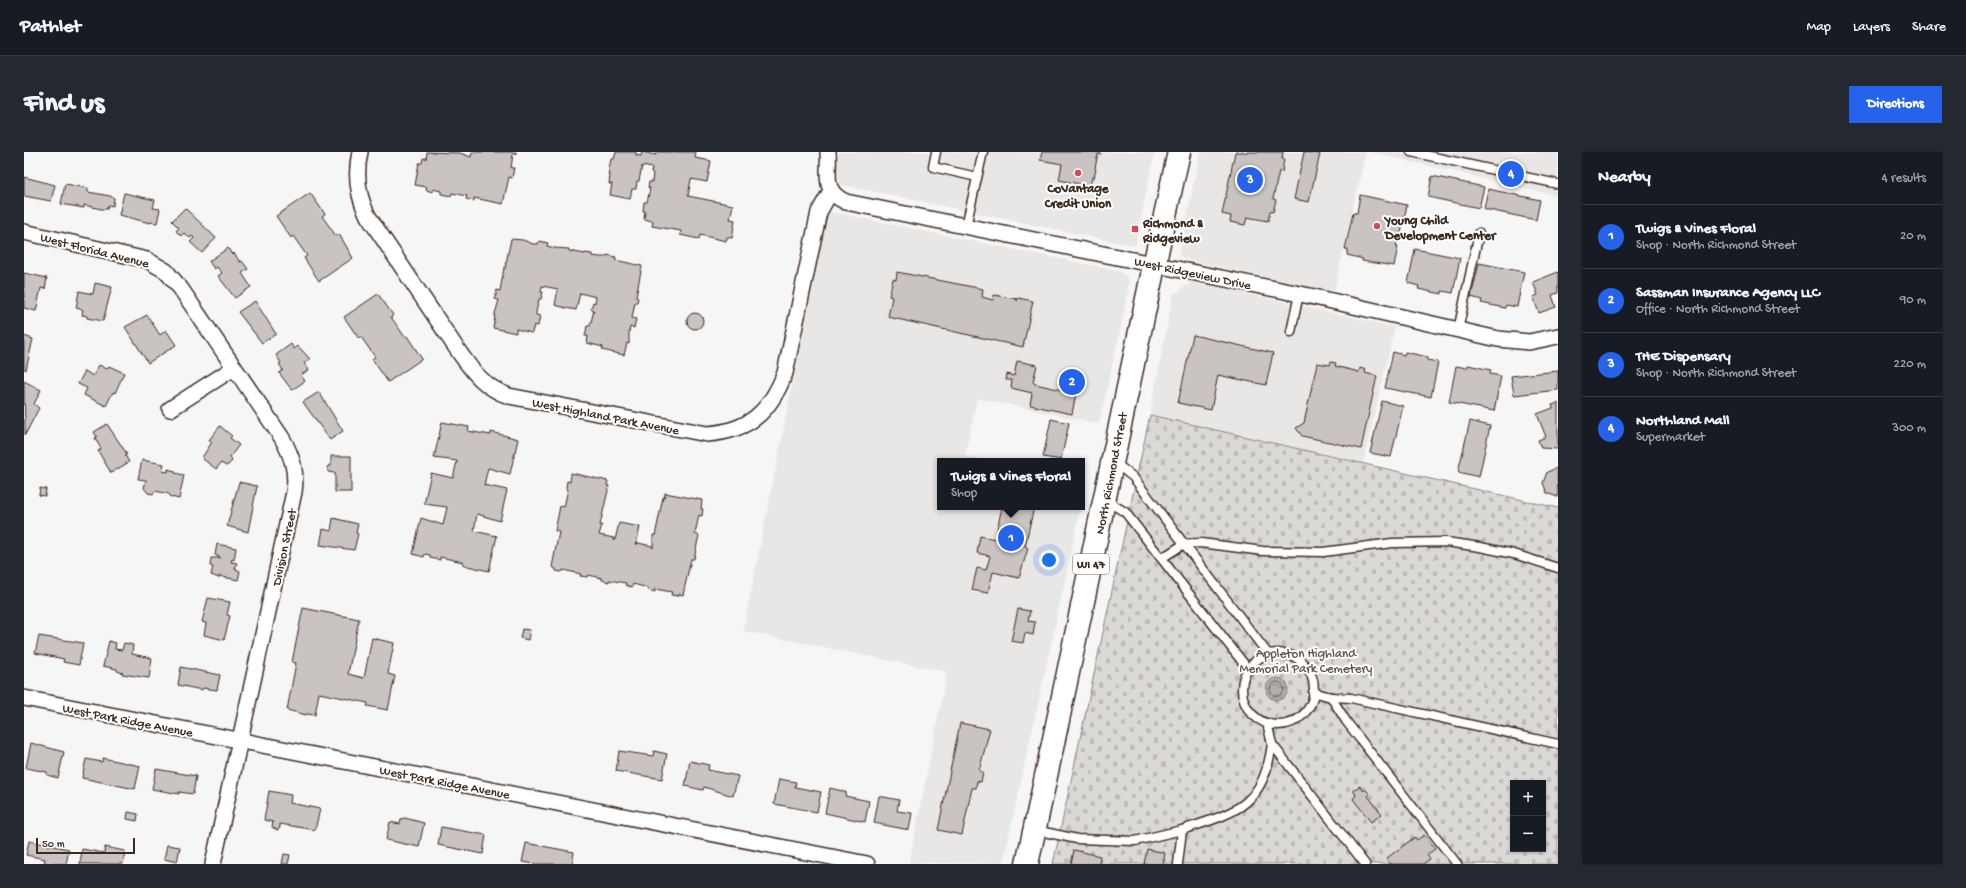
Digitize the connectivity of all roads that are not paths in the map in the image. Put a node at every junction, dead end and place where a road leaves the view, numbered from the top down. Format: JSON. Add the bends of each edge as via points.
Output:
{"nodes":[{"id":1,"x":360,"y":152,"type":"edge"},
{"id":2,"x":828,"y":152,"type":"edge"},
{"id":3,"x":936,"y":152,"type":"edge"},
{"id":4,"x":982,"y":152,"type":"edge"},
{"id":5,"x":1179,"y":152,"type":"edge"},
{"id":6,"x":1411,"y":152,"type":"edge"},
{"id":7,"x":977,"y":177,"type":"junction"},
{"id":8,"x":1558,"y":184,"type":"edge"},
{"id":9,"x":831,"y":191,"type":"junction"},
{"id":10,"x":966,"y":226,"type":"junction"},
{"id":11,"x":24,"y":232,"type":"edge"},
{"id":12,"x":1479,"y":233,"type":"dead end"},
{"id":13,"x":1154,"y":264,"type":"junction"},
{"id":14,"x":1299,"y":294,"type":"junction"},
{"id":15,"x":1458,"y":330,"type":"junction"},
{"id":16,"x":1291,"y":332,"type":"dead end"},
{"id":17,"x":1558,"y":336,"type":"edge"},
{"id":18,"x":234,"y":368,"type":"junction"},
{"id":19,"x":170,"y":409,"type":"dead end"},
{"id":20,"x":1112,"y":460,"type":"junction"},
{"id":21,"x":1105,"y":499,"type":"junction"},
{"id":22,"x":1184,"y":544,"type":"junction"},
{"id":23,"x":1162,"y":558,"type":"junction"},
{"id":24,"x":1558,"y":568,"type":"edge"},
{"id":25,"x":1268,"y":654,"type":"junction"},
{"id":26,"x":1248,"y":669,"type":"junction"},
{"id":27,"x":1313,"y":692,"type":"junction"},
{"id":28,"x":1331,"y":696,"type":"junction"},
{"id":29,"x":24,"y":698,"type":"edge"},
{"id":30,"x":1267,"y":723,"type":"junction"},
{"id":31,"x":241,"y":741,"type":"junction"},
{"id":32,"x":1272,"y":744,"type":"junction"},
{"id":33,"x":1558,"y":744,"type":"edge"},
{"id":34,"x":1034,"y":830,"type":"junction"},
{"id":35,"x":1182,"y":830,"type":"junction"},
{"id":36,"x":213,"y":864,"type":"edge"},
{"id":37,"x":867,"y":864,"type":"edge"},
{"id":38,"x":1027,"y":864,"type":"edge"},
{"id":39,"x":1178,"y":864,"type":"edge"},
{"id":40,"x":1365,"y":864,"type":"edge"},
{"id":41,"x":1457,"y":864,"type":"edge"}],
"edges":[{"from":1,"to":9,"type":"street","name":"West Highland Park Avenue","via":[[358,189],[361,203],[368,216],[459,352],[485,384],[509,396],[707,434],[731,431],[756,418],[778,393],[785,374],[819,212]]},
{"from":2,"to":9,"type":"street","via":[[828,180]]},
{"from":3,"to":7,"type":"lane","via":[[932,167]]},
{"from":4,"to":7,"type":"lane"},
{"from":5,"to":13,"type":"main road","name":"North Richmond Street","number":"WI 47"},
{"from":6,"to":8,"type":"lane"},
{"from":7,"to":10,"type":"lane"},
{"from":9,"to":10,"type":"street","name":"West Ridgeview Drive","via":[[834,196],[846,202]]},
{"from":10,"to":13,"type":"street","name":"West Ridgeview Drive"},
{"from":11,"to":18,"type":"street","name":"West Florida Avenue","via":[[148,260],[159,266],[173,277],[182,289]]},
{"from":12,"to":15,"type":"lane"},
{"from":13,"to":14,"type":"street","name":"West Ridgeview Drive"},
{"from":13,"to":20,"type":"main road","name":"North Richmond Street","number":"WI 47"},
{"from":14,"to":15,"type":"street","name":"West Ridgeview Drive"},
{"from":14,"to":16,"type":"lane"},
{"from":15,"to":17,"type":"street","name":"West Ridgeview Drive","via":[[1513,341],[1543,340]]},
{"from":18,"to":19,"type":"street"},
{"from":18,"to":31,"type":"street","name":"Division Street","via":[[282,438],[290,453],[296,478]]},
{"from":20,"to":21,"type":"main road","name":"North Richmond Street","number":"WI 47"},
{"from":20,"to":22,"type":"lane","via":[[1132,477]]},
{"from":21,"to":23,"type":"lane","via":[[1125,512]]},
{"from":21,"to":34,"type":"main road","name":"North Richmond Street","number":"WI 47"},
{"from":22,"to":23,"type":"lane"},
{"from":22,"to":24,"type":"lane","via":[[1201,543],[1263,551],[1323,552],[1392,543],[1446,542],[1514,554]]},
{"from":22,"to":25,"type":"lane"},
{"from":23,"to":26,"type":"lane"},
{"from":25,"to":26,"type":"lane"},
{"from":25,"to":27,"type":"lane","via":[[1285,654],[1300,661],[1311,675]]},
{"from":26,"to":30,"type":"lane","via":[[1242,687],[1246,705],[1259,719]]},
{"from":27,"to":28,"type":"lane"},
{"from":27,"to":30,"type":"lane","via":[[1308,706],[1298,718],[1288,723]]},
{"from":28,"to":33,"type":"lane","via":[[1351,698]]},
{"from":28,"to":41,"type":"lane","via":[[1346,721]]},
{"from":29,"to":31,"type":"street","name":"West Park Ridge Avenue"},
{"from":30,"to":32,"type":"lane"},
{"from":31,"to":36,"type":"street","name":"Division Street"},
{"from":31,"to":37,"type":"street","name":"West Park Ridge Avenue"},
{"from":32,"to":35,"type":"lane","via":[[1265,774],[1256,792],[1243,806],[1226,816]]},
{"from":32,"to":40,"type":"lane"},
{"from":34,"to":35,"type":"lane","via":[[1077,839],[1135,841]]},
{"from":34,"to":38,"type":"main road","name":"North Richmond Street","number":"WI 47"},
{"from":35,"to":39,"type":"lane"}]}
